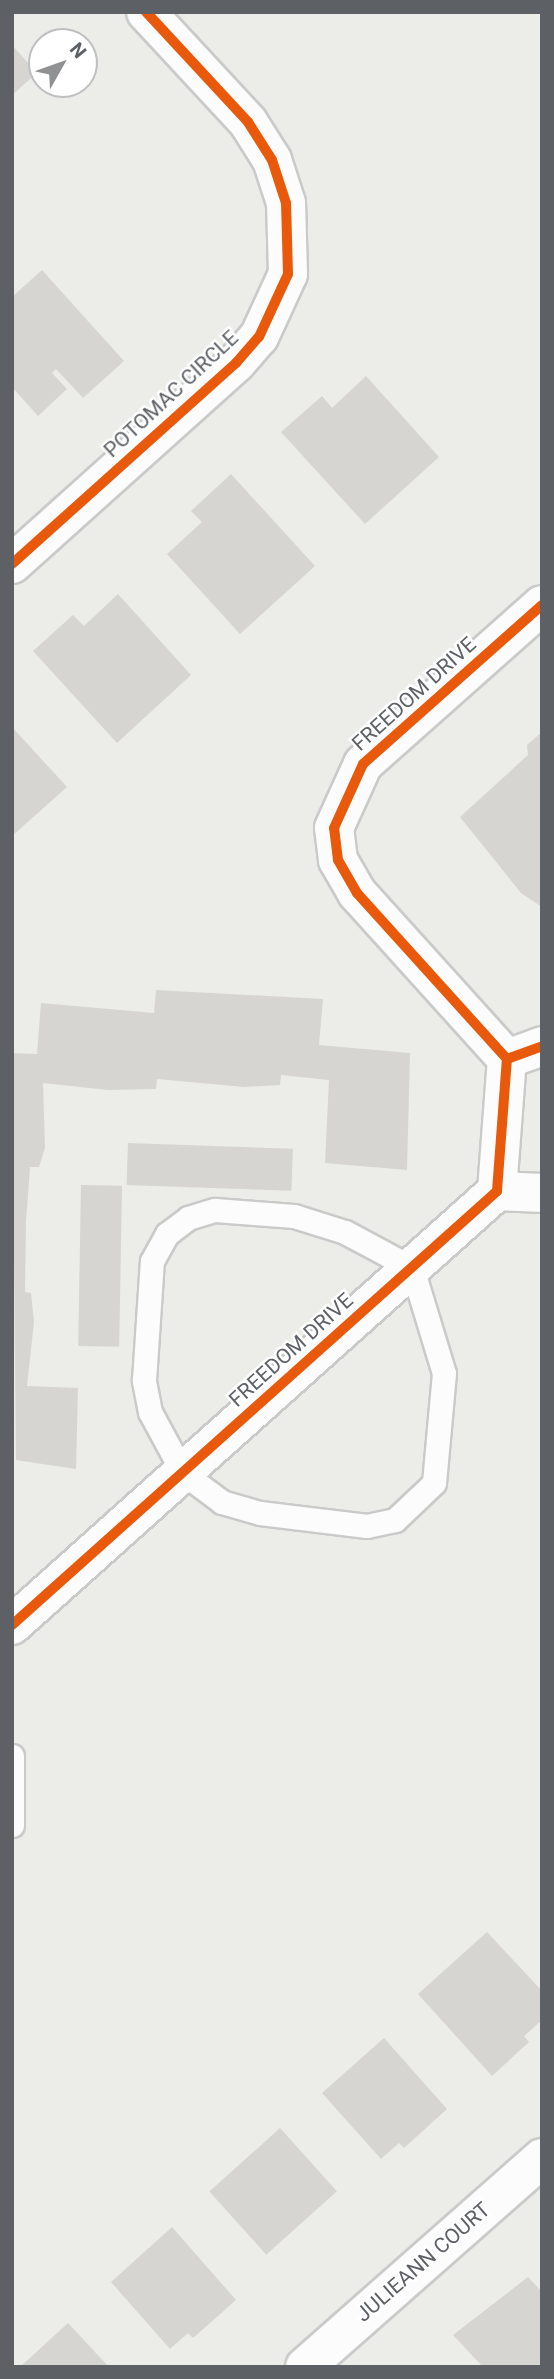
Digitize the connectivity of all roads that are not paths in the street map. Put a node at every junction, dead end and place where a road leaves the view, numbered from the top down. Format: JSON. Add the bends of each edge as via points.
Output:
{"nodes":[{"id":1,"x":146,"y":12,"type":"edge"},
{"id":2,"x":12,"y":564,"type":"edge"},
{"id":3,"x":542,"y":605,"type":"edge"},
{"id":4,"x":542,"y":1046,"type":"edge"},
{"id":5,"x":507,"y":1059,"type":"junction"},
{"id":6,"x":497,"y":1191,"type":"junction"},
{"id":7,"x":542,"y":1193,"type":"edge"},
{"id":8,"x":412,"y":1268,"type":"junction"},
{"id":9,"x":183,"y":1472,"type":"junction"},
{"id":10,"x":12,"y":1625,"type":"edge"},
{"id":11,"x":12,"y":1756,"type":"edge"},
{"id":12,"x":12,"y":1825,"type":"edge"},
{"id":13,"x":542,"y":2158,"type":"edge"},
{"id":14,"x":305,"y":2367,"type":"edge"}],
"edges":[{"from":1,"to":2,"type":"street","name":"POTOMAC CIRCLE","via":[[248,122],[272,160],[286,203],[288,275],[259,337],[236,363]]},
{"from":3,"to":5,"type":"street","name":"FREEDOM DRIVE","via":[[363,764],[334,828],[338,860],[357,893]]},
{"from":4,"to":5,"type":"street"},
{"from":5,"to":6,"type":"street"},
{"from":6,"to":7,"type":"street"},
{"from":6,"to":8,"type":"street","name":"FREEDOM DRIVE"},
{"from":8,"to":9,"type":"street","name":"FREEDOM DRIVE"},
{"from":8,"to":9,"type":"lane","via":[[444,1373],[434,1483],[419,1504],[395,1520],[368,1526],[260,1513],[222,1502]]},
{"from":8,"to":9,"type":"lane","via":[[345,1232],[295,1216],[215,1210],[188,1218],[167,1234],[152,1261],[144,1380],[150,1412]]},
{"from":9,"to":10,"type":"street","name":"FREEDOM DRIVE"},
{"from":11,"to":12,"type":"lane"},
{"from":13,"to":14,"type":"street","name":"JULIEANN COURT"}]}
